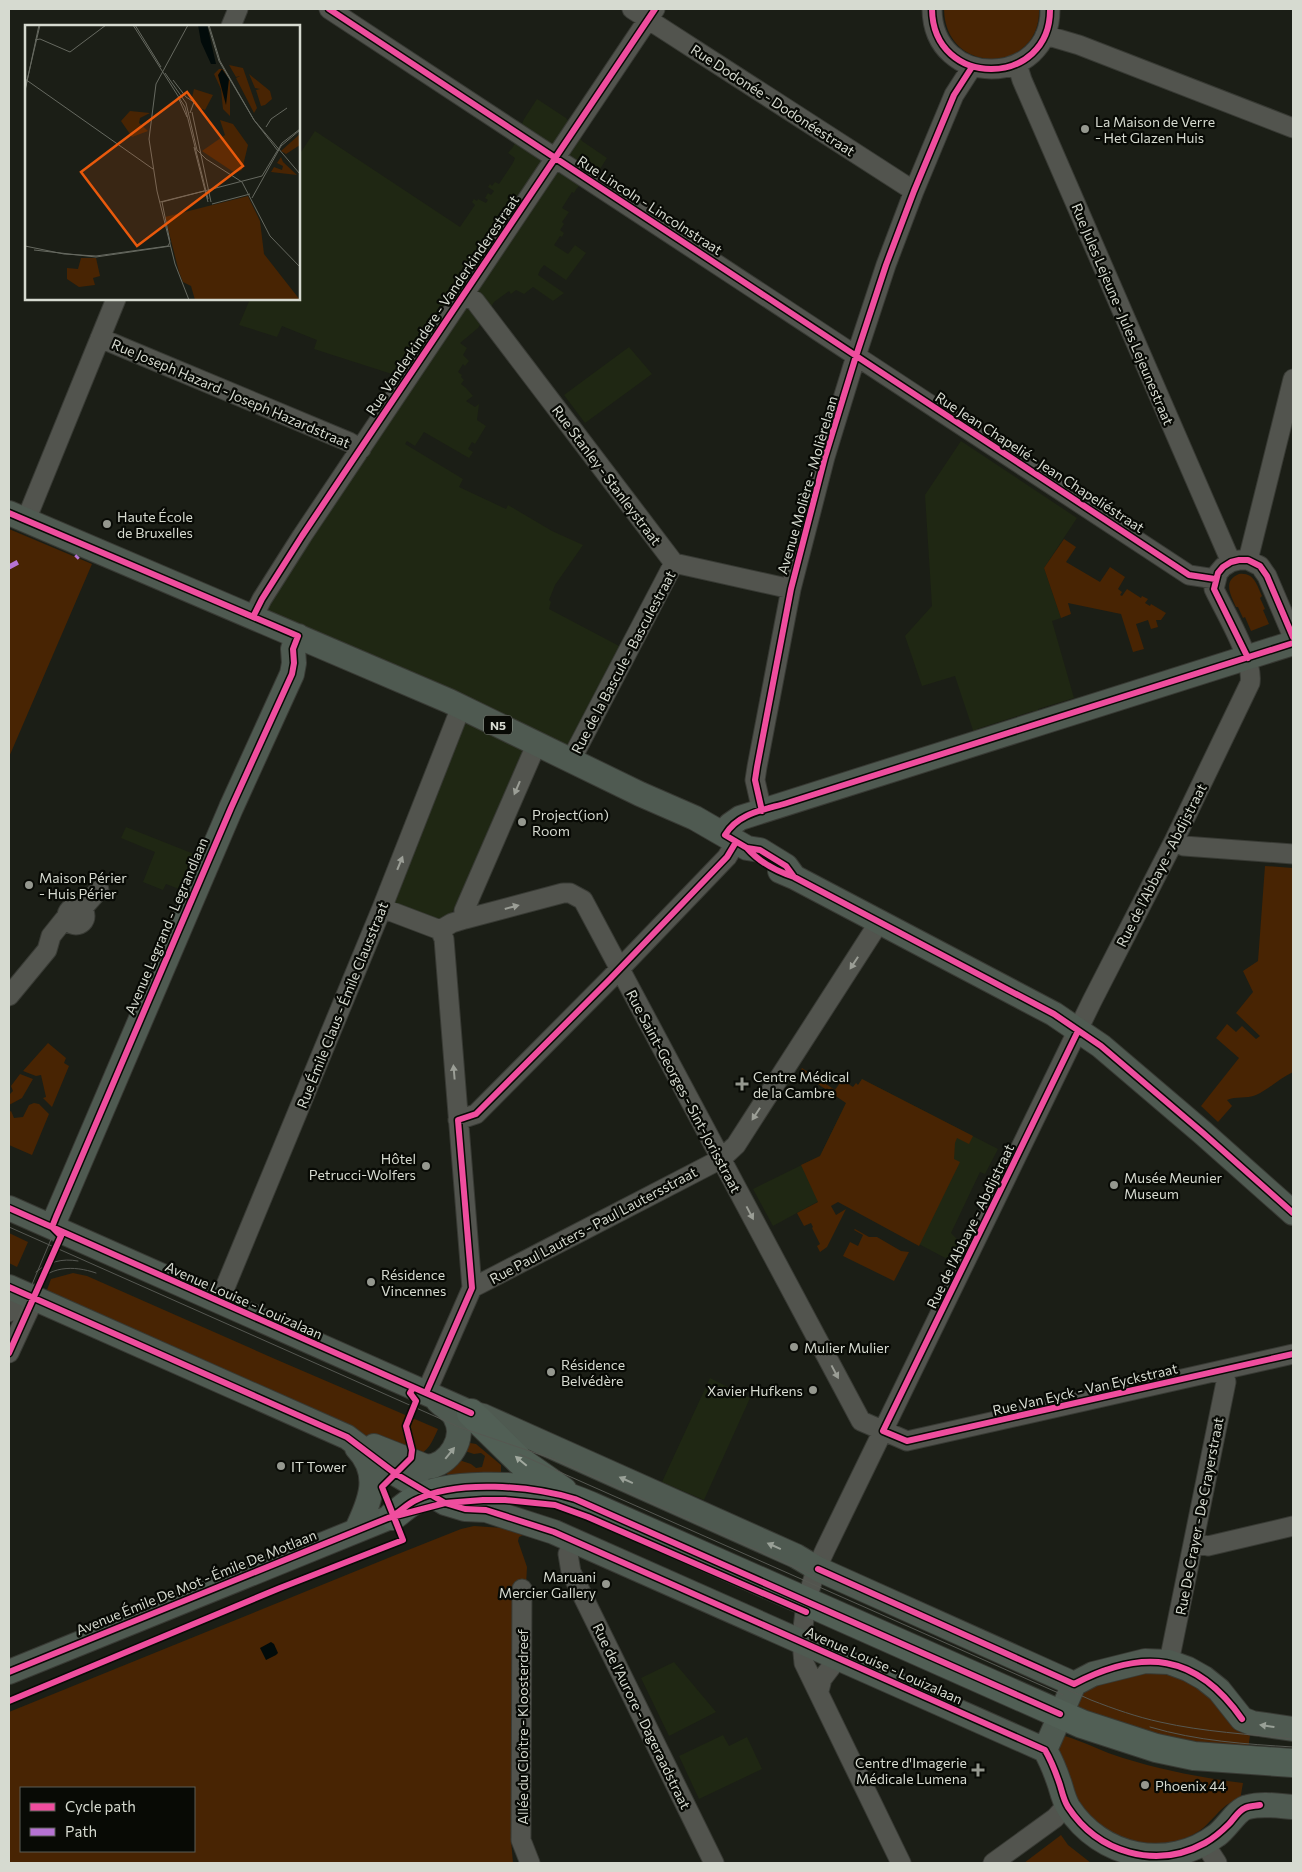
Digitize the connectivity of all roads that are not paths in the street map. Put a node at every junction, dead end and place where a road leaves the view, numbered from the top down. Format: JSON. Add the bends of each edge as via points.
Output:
{"nodes":[{"id":1,"x":238,"y":9,"type":"edge"},
{"id":2,"x":329,"y":9,"type":"edge"},
{"id":3,"x":932,"y":9,"type":"edge"},
{"id":4,"x":1050,"y":9,"type":"edge"},
{"id":5,"x":645,"y":12,"type":"edge"},
{"id":6,"x":231,"y":25,"type":"edge"},
{"id":7,"x":1045,"y":36,"type":"junction"},
{"id":8,"x":1017,"y":64,"type":"junction"},
{"id":9,"x":972,"y":67,"type":"junction"},
{"id":10,"x":1293,"y":128,"type":"edge"},
{"id":11,"x":556,"y":158,"type":"junction"},
{"id":12,"x":914,"y":191,"type":"junction"},
{"id":13,"x":464,"y":294,"type":"junction"},
{"id":14,"x":116,"y":300,"type":"edge"},
{"id":15,"x":100,"y":338,"type":"junction"},
{"id":16,"x":856,"y":356,"type":"junction"},
{"id":17,"x":1293,"y":379,"type":"edge"},
{"id":18,"x":1288,"y":422,"type":"edge"},
{"id":19,"x":361,"y":449,"type":"junction"},
{"id":20,"x":17,"y":516,"type":"edge"},
{"id":21,"x":1239,"y":561,"type":"junction"},
{"id":22,"x":674,"y":563,"type":"junction"},
{"id":23,"x":1215,"y":579,"type":"junction"},
{"id":24,"x":791,"y":589,"type":"junction"},
{"id":25,"x":253,"y":617,"type":"junction"},
{"id":26,"x":298,"y":636,"type":"junction"},
{"id":27,"x":1293,"y":637,"type":"edge"},
{"id":28,"x":1293,"y":643,"type":"edge"},
{"id":29,"x":1248,"y":658,"type":"junction"},
{"id":30,"x":461,"y":708,"type":"junction"},
{"id":31,"x":537,"y":743,"type":"junction"},
{"id":32,"x":571,"y":760,"type":"junction"},
{"id":33,"x":762,"y":811,"type":"junction"},
{"id":34,"x":736,"y":841,"type":"junction"},
{"id":35,"x":1174,"y":842,"type":"junction"},
{"id":36,"x":1293,"y":854,"type":"edge"},
{"id":37,"x":99,"y":890,"type":"dead end"},
{"id":38,"x":382,"y":908,"type":"junction"},
{"id":39,"x":465,"y":919,"type":"junction"},
{"id":40,"x":880,"y":921,"type":"junction"},
{"id":41,"x":440,"y":930,"type":"junction"},
{"id":42,"x":619,"y":970,"type":"junction"},
{"id":43,"x":9,"y":996,"type":"edge"},
{"id":44,"x":1078,"y":1031,"type":"junction"},
{"id":45,"x":458,"y":1120,"type":"junction"},
{"id":46,"x":721,"y":1159,"type":"junction"},
{"id":47,"x":9,"y":1208,"type":"edge"},
{"id":48,"x":1293,"y":1213,"type":"edge"},
{"id":49,"x":52,"y":1227,"type":"junction"},
{"id":50,"x":472,"y":1288,"type":"junction"},
{"id":51,"x":17,"y":1297,"type":"edge"},
{"id":52,"x":219,"y":1302,"type":"junction"},
{"id":53,"x":9,"y":1353,"type":"edge"},
{"id":54,"x":1293,"y":1354,"type":"edge"},
{"id":55,"x":1223,"y":1370,"type":"junction"},
{"id":56,"x":430,"y":1395,"type":"junction"},
{"id":57,"x":471,"y":1413,"type":"junction"},
{"id":58,"x":883,"y":1431,"type":"junction"},
{"id":59,"x":346,"y":1438,"type":"junction"},
{"id":60,"x":437,"y":1499,"type":"junction"},
{"id":61,"x":575,"y":1499,"type":"junction"},
{"id":62,"x":393,"y":1516,"type":"joint"},
{"id":63,"x":1293,"y":1526,"type":"edge"},
{"id":64,"x":356,"y":1530,"type":"junction"},
{"id":65,"x":574,"y":1540,"type":"junction"},
{"id":66,"x":1194,"y":1543,"type":"junction"},
{"id":67,"x":818,"y":1568,"type":"junction"},
{"id":68,"x":522,"y":1589,"type":"dead end"},
{"id":69,"x":806,"y":1607,"type":"junction"},
{"id":70,"x":802,"y":1642,"type":"junction"},
{"id":71,"x":838,"y":1658,"type":"junction"},
{"id":72,"x":1169,"y":1662,"type":"junction"},
{"id":73,"x":9,"y":1672,"type":"edge"},
{"id":74,"x":1074,"y":1684,"type":"junction"},
{"id":75,"x":819,"y":1691,"type":"junction"},
{"id":76,"x":1058,"y":1719,"type":"junction"},
{"id":77,"x":1293,"y":1729,"type":"edge"},
{"id":78,"x":1045,"y":1750,"type":"junction"},
{"id":79,"x":1293,"y":1763,"type":"edge"},
{"id":80,"x":1293,"y":1778,"type":"edge"},
{"id":81,"x":1067,"y":1805,"type":"junction"},
{"id":82,"x":1293,"y":1807,"type":"edge"},
{"id":83,"x":1204,"y":1843,"type":"junction"},
{"id":84,"x":530,"y":1863,"type":"edge"},
{"id":85,"x":714,"y":1863,"type":"edge"},
{"id":86,"x":901,"y":1863,"type":"edge"},
{"id":87,"x":993,"y":1863,"type":"edge"},
{"id":88,"x":1216,"y":1863,"type":"edge"}],
"edges":[{"from":1,"to":6,"type":"street"},
{"from":2,"to":11,"type":"street","name":"Rue Lincoln - Lincolnstraat"},
{"from":3,"to":9,"type":"street","via":[[936,33],[945,48]]},
{"from":4,"to":7,"type":"street"},
{"from":5,"to":11,"type":"street","name":"Rue Vanderkindere - Vanderkinderestraat"},
{"from":5,"to":12,"type":"street","name":"Rue Dodonée - Dodonéestraat"},
{"from":7,"to":8,"type":"street","via":[[1034,52]]},
{"from":7,"to":10,"type":"street","via":[[1079,45]]},
{"from":8,"to":9,"type":"street","via":[[995,70]]},
{"from":8,"to":21,"type":"street","name":"Rue Jules Lejeune - Jules Lejeunestraat"},
{"from":9,"to":12,"type":"street","name":"Avenue Molière - Molièrelaan","via":[[954,95]]},
{"from":11,"to":13,"type":"street","name":"Rue Vanderkindere - Vanderkinderestraat"},
{"from":11,"to":16,"type":"street","name":"Rue Lincoln - Lincolnstraat"},
{"from":12,"to":16,"type":"street","name":"Avenue Molière - Molièrelaan"},
{"from":13,"to":19,"type":"street","name":"Rue Vanderkindere - Vanderkinderestraat"},
{"from":13,"to":22,"type":"street","name":"Rue Stanley - Stanleystraat","via":[[475,302]]},
{"from":14,"to":15,"type":"street"},
{"from":15,"to":19,"type":"street","name":"Rue Joseph Hazard - Joseph Hazardstraat"},
{"from":15,"to":20,"type":"street"},
{"from":16,"to":23,"type":"street","name":"Rue Jean Chapelié - Jean Chapeliéstraat","via":[[1189,574]]},
{"from":16,"to":24,"type":"street","name":"Avenue Molière - Molièrelaan","via":[[825,457]]},
{"from":17,"to":18,"type":"street"},
{"from":18,"to":21,"type":"street"},
{"from":19,"to":25,"type":"street","name":"Rue Vanderkindere - Vanderkinderestraat","via":[[302,536]]},
{"from":20,"to":25,"type":"main road","number":"N5"},
{"from":21,"to":23,"type":"street","via":[[1223,567]]},
{"from":21,"to":27,"type":"street","via":[[1264,569]]},
{"from":22,"to":24,"type":"street"},
{"from":22,"to":32,"type":"street","name":"Rue de la Bascule - Basculestraat"},
{"from":23,"to":29,"type":"street","via":[[1214,589]]},
{"from":24,"to":33,"type":"street","name":"Avenue Molière - Molièrelaan","via":[[756,776]]},
{"from":25,"to":26,"type":"main road","number":"N5"},
{"from":26,"to":30,"type":"main road","number":"N5"},
{"from":26,"to":49,"type":"main road","name":"Avenue Legrand - Legrandlaan","via":[[293,649],[292,674],[227,817]]},
{"from":28,"to":29,"type":"main road"},
{"from":29,"to":33,"type":"main road"},
{"from":29,"to":35,"type":"street","name":"Rue de l'Abbaye - Abdijstraat","via":[[1250,684]]},
{"from":30,"to":31,"type":"main road","number":"N5"},
{"from":38,"to":30,"type":"street","name":"Rue Émile Claus - Émile Clausstraat","one_way":true},
{"from":31,"to":32,"type":"main road","number":"N5"},
{"from":31,"to":39,"type":"street","one_way":true,"via":[[464,911]]},
{"from":32,"to":34,"type":"main road","number":"N5","via":[[689,815]]},
{"from":33,"to":34,"type":"main road","via":[[730,825]]},
{"from":34,"to":40,"type":"main road","via":[[760,850],[786,866],[794,877]]},
{"from":34,"to":42,"type":"street","via":[[721,863]]},
{"from":35,"to":36,"type":"street","via":[[1184,846]]},
{"from":35,"to":44,"type":"street","name":"Rue de l'Abbaye - Abdijstraat"},
{"from":37,"to":43,"type":"street","via":[[75,917],[52,936],[47,950]]},
{"from":38,"to":41,"type":"street"},
{"from":38,"to":52,"type":"street","name":"Rue Émile Claus - Émile Clausstraat"},
{"from":39,"to":41,"type":"street","name":"Rue Saint-Georges - Sint-Jorisstraat"},
{"from":39,"to":42,"type":"street","name":"Rue Saint-Georges - Sint-Jorisstraat","one_way":true,"via":[[570,893],[583,900]]},
{"from":40,"to":44,"type":"main road","via":[[1054,1014]]},
{"from":40,"to":46,"type":"street","name":"Rue Paul Lauters - Paul Lautersstraat","one_way":true,"via":[[736,1145]]},
{"from":45,"to":41,"type":"street","one_way":true,"via":[[444,939]]},
{"from":42,"to":45,"type":"street","via":[[476,1114]]},
{"from":42,"to":46,"type":"street","name":"Rue Saint-Georges - Sint-Jorisstraat"},
{"from":44,"to":48,"type":"main road","via":[[1101,1046]]},
{"from":44,"to":58,"type":"street","name":"Rue de l'Abbaye - Abdijstraat"},
{"from":45,"to":50,"type":"street"},
{"from":46,"to":50,"type":"street","name":"Rue Paul Lauters - Paul Lautersstraat"},
{"from":46,"to":58,"type":"street","name":"Rue Saint-Georges - Sint-Jorisstraat","one_way":true,"via":[[861,1421]]},
{"from":47,"to":49,"type":"main road","name":"Avenue Louise - Louizalaan"},
{"from":49,"to":52,"type":"main road","name":"Avenue Louise - Louizalaan"},
{"from":50,"to":56,"type":"street"},
{"from":51,"to":53,"type":"street"},
{"from":51,"to":59,"type":"main road","name":"Avenue Louise - Louizalaan"},
{"from":52,"to":56,"type":"main road","name":"Avenue Louise - Louizalaan"},
{"from":54,"to":55,"type":"street","name":"Rue Van Eyck - Van Eyckstraat"},
{"from":55,"to":58,"type":"street","name":"Rue Van Eyck - Van Eyckstraat","via":[[907,1442]]},
{"from":55,"to":66,"type":"street","name":"Rue De Crayer - De Crayerstraat","via":[[1226,1382]]},
{"from":56,"to":57,"type":"main road","name":"Avenue Louise - Louizalaan"},
{"from":59,"to":56,"type":"main road","one_way":true,"via":[[364,1440],[427,1468],[436,1467],[456,1447],[460,1432],[454,1416]]},
{"from":61,"to":57,"type":"highway","one_way":true,"via":[[520,1461]]},
{"from":67,"to":57,"type":"main road","name":"Avenue Louise - Louizalaan","one_way":true},
{"from":58,"to":67,"type":"street","name":"Rue de l'Abbaye - Abdijstraat"},
{"from":59,"to":60,"type":"main road","name":"Avenue Louise - Louizalaan"},
{"from":59,"to":64,"type":"main road","via":[[364,1456],[370,1468],[369,1504]]},
{"from":60,"to":61,"type":"highway","name":"Avenue Louise - Louizalaan","via":[[462,1488],[505,1488],[547,1492]]},
{"from":60,"to":62,"type":"highway","name":"Avenue Louise - Louizalaan"},
{"from":60,"to":65,"type":"main road","name":"Avenue Louise - Louizalaan","via":[[465,1509],[486,1510]]},
{"from":60,"to":69,"type":"highway","name":"Avenue Louise - Louizalaan","via":[[505,1500],[555,1506]]},
{"from":61,"to":69,"type":"highway","name":"Avenue Louise - Louizalaan"},
{"from":62,"to":64,"type":"main road","name":"Avenue Émile De Mot - Émile De Motlaan"},
{"from":63,"to":66,"type":"street","via":[[1208,1546]]},
{"from":64,"to":73,"type":"main road","name":"Avenue Émile De Mot - Émile De Motlaan"},
{"from":65,"to":70,"type":"main road","name":"Avenue Louise - Louizalaan"},
{"from":65,"to":85,"type":"street","name":"Rue de l'Aurore - Dageraadstraat","via":[[568,1554],[571,1572]]},
{"from":66,"to":72,"type":"street","name":"Rue De Crayer - De Crayerstraat"},
{"from":67,"to":69,"type":"street","name":"Rue de l'Abbaye - Abdijstraat"},
{"from":67,"to":74,"type":"main road","name":"Avenue Louise - Louizalaan"},
{"from":68,"to":84,"type":"street","name":"Allée du Cloître - Kloosterdreef","via":[[521,1840]]},
{"from":69,"to":70,"type":"street","name":"Rue de l'Abbaye - Abdijstraat"},
{"from":69,"to":76,"type":"highway","name":"Avenue Louise - Louizalaan"},
{"from":70,"to":71,"type":"main road","name":"Avenue Louise - Louizalaan"},
{"from":70,"to":75,"type":"street","name":"Rue de l'Abbaye - Abdijstraat","via":[[804,1663]]},
{"from":71,"to":75,"type":"street","via":[[822,1679]]},
{"from":71,"to":78,"type":"main road","name":"Avenue Louise - Louizalaan"},
{"from":72,"to":74,"type":"main road","via":[[1145,1661],[1093,1674]]},
{"from":77,"to":72,"type":"main road","one_way":true,"via":[[1242,1719],[1212,1684]]},
{"from":74,"to":76,"type":"main road"},
{"from":75,"to":86,"type":"street","name":"Rue de l'Abbaye - Abdijstraat"},
{"from":76,"to":78,"type":"main road"},
{"from":76,"to":79,"type":"highway","name":"Avenue Louise - Louizalaan","via":[[1194,1756]]},
{"from":76,"to":80,"type":"highway","name":"Avenue Louise - Louizalaan","via":[[1114,1748],[1152,1760],[1211,1774]]},
{"from":78,"to":81,"type":"main road"},
{"from":81,"to":83,"type":"main road","via":[[1080,1823],[1116,1849],[1138,1855],[1168,1855]]},
{"from":81,"to":87,"type":"street","via":[[1055,1818]]},
{"from":82,"to":83,"type":"main road","via":[[1246,1807]]},
{"from":83,"to":88,"type":"street"}]}
